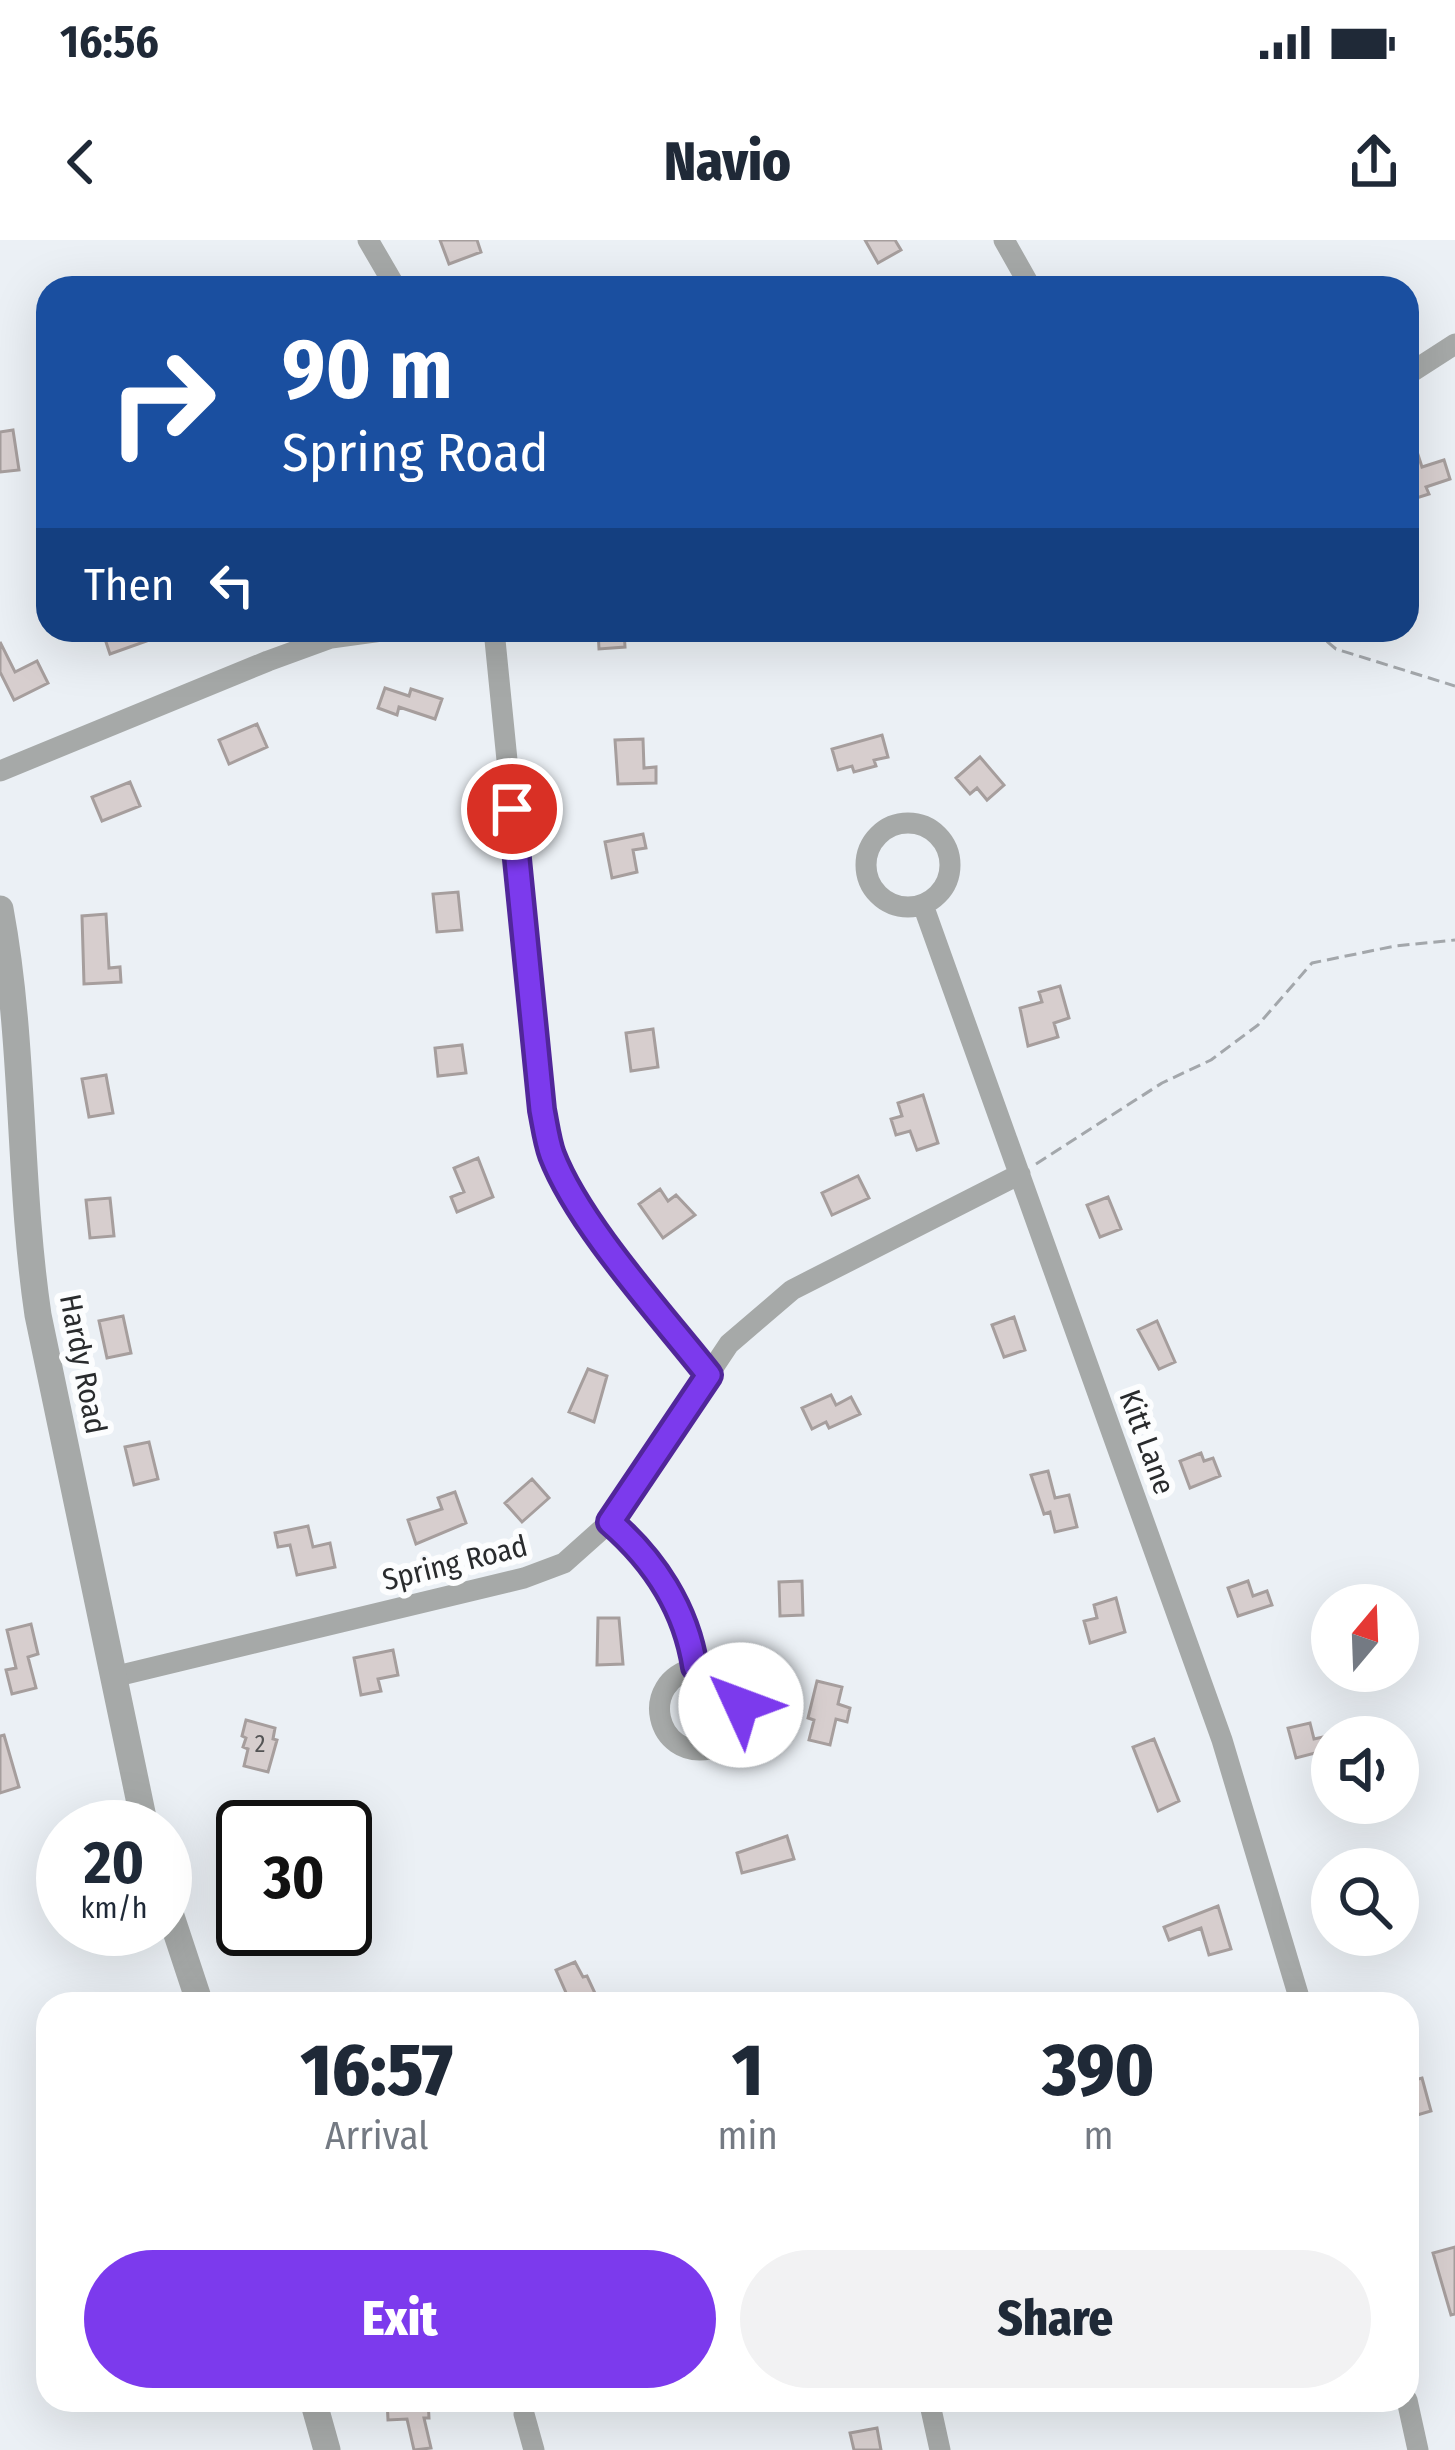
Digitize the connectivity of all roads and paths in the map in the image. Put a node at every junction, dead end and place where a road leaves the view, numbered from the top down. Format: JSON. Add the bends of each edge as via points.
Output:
{"nodes":[{"id":1,"x":368,"y":240,"type":"edge"},
{"id":2,"x":1004,"y":240,"type":"edge"},
{"id":3,"x":389,"y":276,"type":"edge"},
{"id":4,"x":1024,"y":276,"type":"edge"},
{"id":5,"x":1455,"y":344,"type":"edge"},
{"id":6,"x":1419,"y":367,"type":"edge"},
{"id":7,"x":320,"y":642,"type":"edge"},
{"id":8,"x":495,"y":642,"type":"edge"},
{"id":9,"x":1327,"y":642,"type":"edge"},
{"id":10,"x":1455,"y":686,"type":"edge"},
{"id":11,"x":0,"y":771,"type":"edge"},
{"id":12,"x":923,"y":904,"type":"dead end"},
{"id":13,"x":0,"y":908,"type":"edge"},
{"id":14,"x":1455,"y":940,"type":"edge"},
{"id":15,"x":1020,"y":1174,"type":"junction"},
{"id":16,"x":709,"y":1375,"type":"junction"},
{"id":17,"x":610,"y":1522,"type":"junction"},
{"id":18,"x":695,"y":1667,"type":"dead end"},
{"id":19,"x":113,"y":1677,"type":"junction"},
{"id":20,"x":139,"y":1800,"type":"edge"},
{"id":21,"x":184,"y":1956,"type":"edge"},
{"id":22,"x":196,"y":1992,"type":"edge"},
{"id":23,"x":1297,"y":1992,"type":"edge"},
{"id":24,"x":317,"y":2412,"type":"edge"},
{"id":25,"x":931,"y":2412,"type":"edge"},
{"id":26,"x":1410,"y":2412,"type":"edge"},
{"id":27,"x":524,"y":2414,"type":"dead end"},
{"id":28,"x":326,"y":2450,"type":"edge"},
{"id":29,"x":534,"y":2450,"type":"edge"},
{"id":30,"x":940,"y":2450,"type":"edge"},
{"id":31,"x":1418,"y":2450,"type":"edge"}],
"edges":[{"from":1,"to":3,"type":"street"},
{"from":2,"to":4,"type":"street"},
{"from":5,"to":6,"type":"street"},
{"from":7,"to":11,"type":"street"},
{"from":8,"to":16,"type":"street","via":[[550,1151],[591,1223]]},
{"from":9,"to":10,"type":"path"},
{"from":12,"to":15,"type":"street","name":"Kitt Lane"},
{"from":13,"to":19,"type":"street","name":"Hardy Road","via":[[22,1087],[29,1253]]},
{"from":14,"to":15,"type":"path","via":[[1312,963],[1258,1025],[1211,1060]]},
{"from":15,"to":16,"type":"street","name":"Spring Road","via":[[792,1290],[743,1329]]},
{"from":15,"to":23,"type":"street","name":"Kitt Lane","via":[[1222,1740]]},
{"from":16,"to":17,"type":"street","name":"Spring Road"},
{"from":17,"to":18,"type":"street","via":[[656,1567]]},
{"from":17,"to":19,"type":"street","name":"Spring Road","via":[[583,1550],[544,1572]]},
{"from":19,"to":20,"type":"street","name":"Hardy Road"},
{"from":21,"to":22,"type":"street"},
{"from":24,"to":28,"type":"street"},
{"from":25,"to":30,"type":"street"},
{"from":26,"to":31,"type":"street"},
{"from":27,"to":29,"type":"street"}]}
